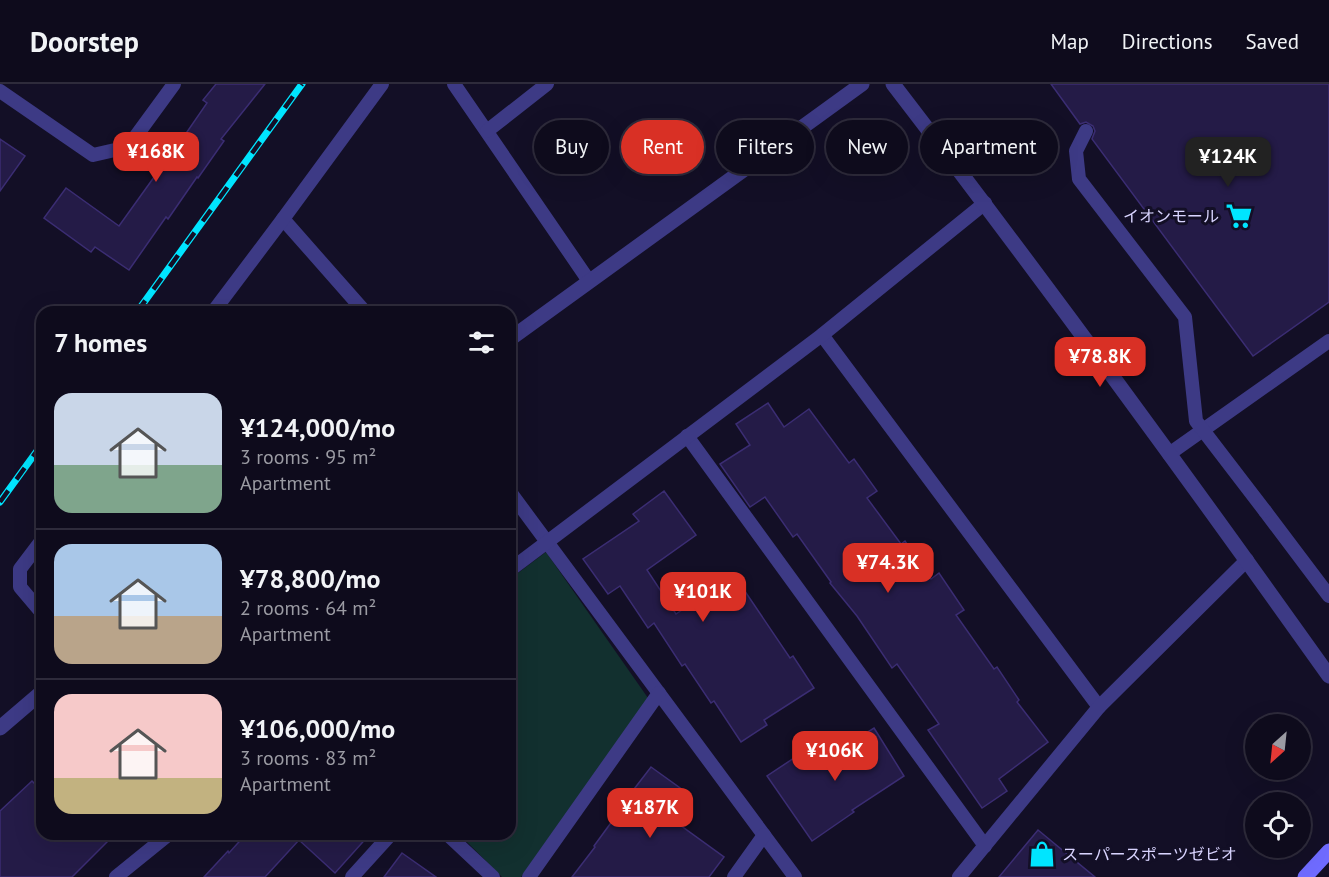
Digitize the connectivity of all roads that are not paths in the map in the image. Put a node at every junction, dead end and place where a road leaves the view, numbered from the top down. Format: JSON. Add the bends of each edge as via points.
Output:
{"nodes":[{"id":1,"x":174,"y":84,"type":"edge"},
{"id":2,"x":382,"y":84,"type":"edge"},
{"id":3,"x":454,"y":84,"type":"edge"},
{"id":4,"x":547,"y":84,"type":"edge"},
{"id":5,"x":862,"y":84,"type":"edge"},
{"id":6,"x":893,"y":84,"type":"edge"},
{"id":7,"x":0,"y":91,"type":"edge"},
{"id":8,"x":487,"y":131,"type":"junction"},
{"id":9,"x":1086,"y":131,"type":"dead end"},
{"id":10,"x":985,"y":203,"type":"junction"},
{"id":11,"x":283,"y":219,"type":"junction"},
{"id":12,"x":589,"y":281,"type":"junction"},
{"id":13,"x":218,"y":306,"type":"edge"},
{"id":14,"x":359,"y":306,"type":"edge"},
{"id":15,"x":822,"y":334,"type":"junction"},
{"id":16,"x":516,"y":335,"type":"edge"},
{"id":17,"x":1329,"y":341,"type":"edge"},
{"id":18,"x":687,"y":436,"type":"junction"},
{"id":19,"x":1169,"y":454,"type":"junction"},
{"id":20,"x":516,"y":500,"type":"edge"},
{"id":21,"x":548,"y":542,"type":"junction"},
{"id":22,"x":36,"y":548,"type":"edge"},
{"id":23,"x":1247,"y":560,"type":"junction"},
{"id":24,"x":516,"y":566,"type":"edge"},
{"id":25,"x":1329,"y":596,"type":"edge"},
{"id":26,"x":36,"y":606,"type":"edge"},
{"id":27,"x":1329,"y":676,"type":"edge"},
{"id":28,"x":659,"y":693,"type":"junction"},
{"id":29,"x":36,"y":697,"type":"edge"},
{"id":30,"x":1099,"y":707,"type":"junction"},
{"id":31,"x":0,"y":728,"type":"edge"},
{"id":32,"x":764,"y":835,"type":"junction"},
{"id":33,"x":162,"y":840,"type":"edge"},
{"id":34,"x":386,"y":840,"type":"edge"},
{"id":35,"x":453,"y":840,"type":"edge"},
{"id":36,"x":985,"y":846,"type":"junction"},
{"id":37,"x":1329,"y":851,"type":"edge"},
{"id":38,"x":116,"y":877,"type":"edge"},
{"id":39,"x":352,"y":877,"type":"edge"},
{"id":40,"x":493,"y":877,"type":"edge"},
{"id":41,"x":529,"y":877,"type":"edge"},
{"id":42,"x":734,"y":877,"type":"edge"},
{"id":43,"x":795,"y":877,"type":"edge"},
{"id":44,"x":959,"y":877,"type":"edge"},
{"id":45,"x":1305,"y":877,"type":"edge"}],
"edges":[{"from":1,"to":7,"type":"lane","via":[[128,147],[93,155]]},
{"from":2,"to":11,"type":"lane"},
{"from":3,"to":8,"type":"lane"},
{"from":4,"to":8,"type":"lane"},
{"from":5,"to":12,"type":"street"},
{"from":6,"to":10,"type":"street"},
{"from":8,"to":12,"type":"lane"},
{"from":9,"to":25,"type":"lane","bridge":true,"via":[[1076,151],[1079,179],[1185,317],[1196,421]]},
{"from":10,"to":15,"type":"lane"},
{"from":10,"to":19,"type":"street"},
{"from":11,"to":13,"type":"lane"},
{"from":11,"to":14,"type":"lane"},
{"from":12,"to":16,"type":"street"},
{"from":15,"to":18,"type":"lane"},
{"from":15,"to":30,"type":"lane"},
{"from":17,"to":19,"type":"lane"},
{"from":18,"to":21,"type":"lane"},
{"from":18,"to":36,"type":"lane"},
{"from":19,"to":23,"type":"street"},
{"from":20,"to":21,"type":"lane"},
{"from":21,"to":24,"type":"lane"},
{"from":21,"to":28,"type":"lane"},
{"from":22,"to":26,"type":"lane","via":[[20,569],[20,587]]},
{"from":23,"to":27,"type":"street"},
{"from":23,"to":30,"type":"lane"},
{"from":28,"to":32,"type":"lane"},
{"from":28,"to":41,"type":"lane"},
{"from":29,"to":31,"type":"street"},
{"from":30,"to":36,"type":"lane"},
{"from":32,"to":42,"type":"lane"},
{"from":32,"to":43,"type":"lane"},
{"from":33,"to":38,"type":"lane"},
{"from":34,"to":39,"type":"lane"},
{"from":35,"to":40,"type":"lane"},
{"from":36,"to":44,"type":"lane"},
{"from":37,"to":45,"type":"street"}]}
